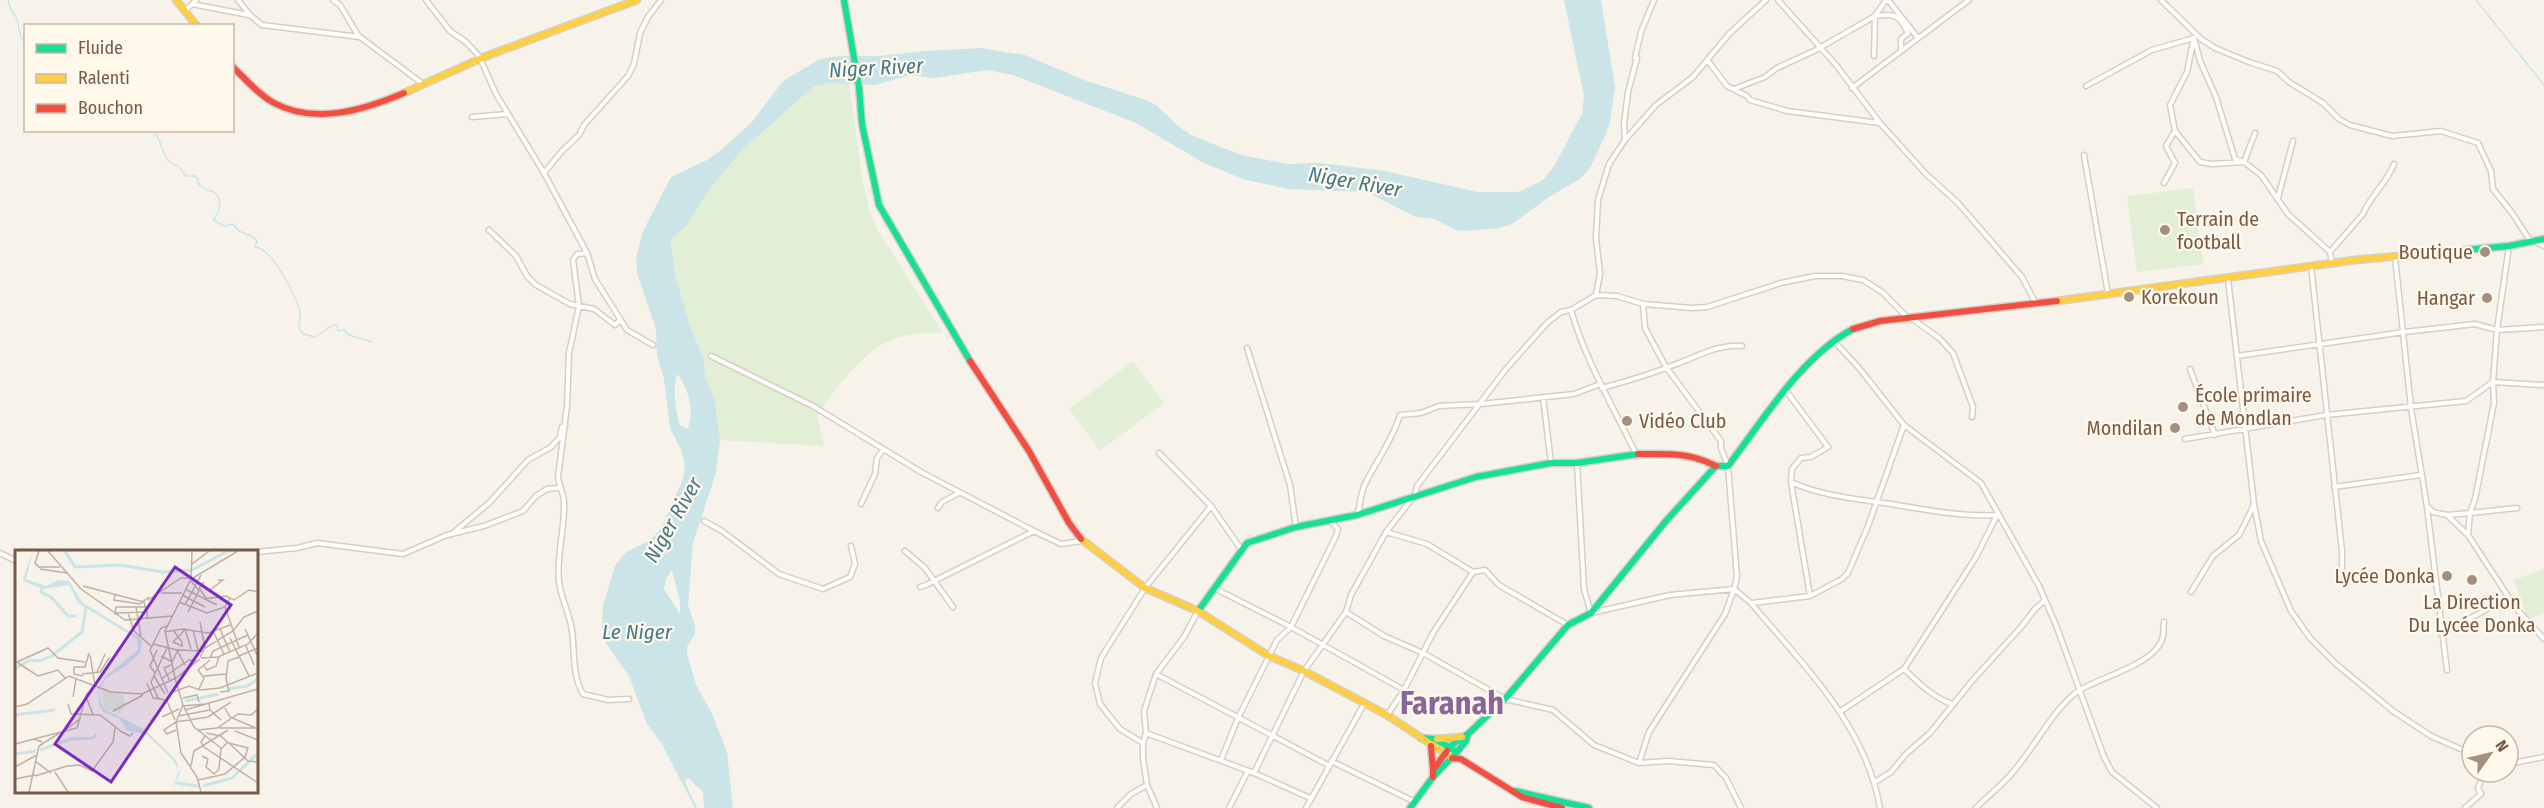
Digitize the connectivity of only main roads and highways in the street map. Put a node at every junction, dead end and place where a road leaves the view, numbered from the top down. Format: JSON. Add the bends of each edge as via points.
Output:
{"nodes":[{"id":1,"x":176,"y":0,"type":"edge"},
{"id":2,"x":637,"y":0,"type":"edge"},
{"id":3,"x":846,"y":1,"type":"edge"},
{"id":4,"x":195,"y":24,"type":"edge"},
{"id":5,"x":234,"y":68,"type":"edge"},
{"id":6,"x":2544,"y":239,"type":"edge"},
{"id":7,"x":1716,"y":466,"type":"junction"},
{"id":8,"x":1198,"y":611,"type":"junction"},
{"id":9,"x":1465,"y":736,"type":"junction"},
{"id":10,"x":1433,"y":742,"type":"junction"},
{"id":11,"x":1449,"y":747,"type":"junction"},
{"id":12,"x":1444,"y":754,"type":"junction"},
{"id":13,"x":1459,"y":756,"type":"junction"},
{"id":14,"x":1452,"y":758,"type":"junction"},
{"id":15,"x":1433,"y":774,"type":"junction"},
{"id":16,"x":1514,"y":791,"type":"junction"},
{"id":17,"x":1412,"y":805,"type":"edge"},
{"id":18,"x":1562,"y":808,"type":"edge"},
{"id":19,"x":1589,"y":808,"type":"edge"}],
"edges":[{"from":1,"to":4,"type":"main road"},
{"from":2,"to":5,"type":"main road","via":[[480,58],[361,109],[326,114],[281,106]]},
{"from":3,"to":8,"type":"main road","via":[[862,124],[879,205],[1082,541],[1145,588]]},
{"from":6,"to":7,"type":"main road","via":[[1859,326],[1833,340],[1803,369],[1728,466]]},
{"from":7,"to":8,"type":"main road","via":[[1684,454],[1636,454],[1551,463],[1476,477],[1357,515],[1296,527],[1247,543]]},
{"from":7,"to":9,"type":"main road","via":[[1591,613],[1568,626],[1505,699]]},
{"from":8,"to":10,"type":"main road","via":[[1269,656]]},
{"from":9,"to":10,"type":"main road"},
{"from":9,"to":11,"type":"main road"},
{"from":9,"to":13,"type":"main road"},
{"from":10,"to":11,"type":"main road"},
{"from":10,"to":12,"type":"main road"},
{"from":10,"to":15,"type":"main road"},
{"from":11,"to":12,"type":"main road"},
{"from":11,"to":13,"type":"main road"},
{"from":12,"to":14,"type":"main road"},
{"from":12,"to":15,"type":"main road"},
{"from":13,"to":14,"type":"main road"},
{"from":13,"to":16,"type":"main road"},
{"from":14,"to":15,"type":"main road"},
{"from":15,"to":17,"type":"main road"},
{"from":16,"to":18,"type":"main road"},
{"from":16,"to":19,"type":"main road"}]}
